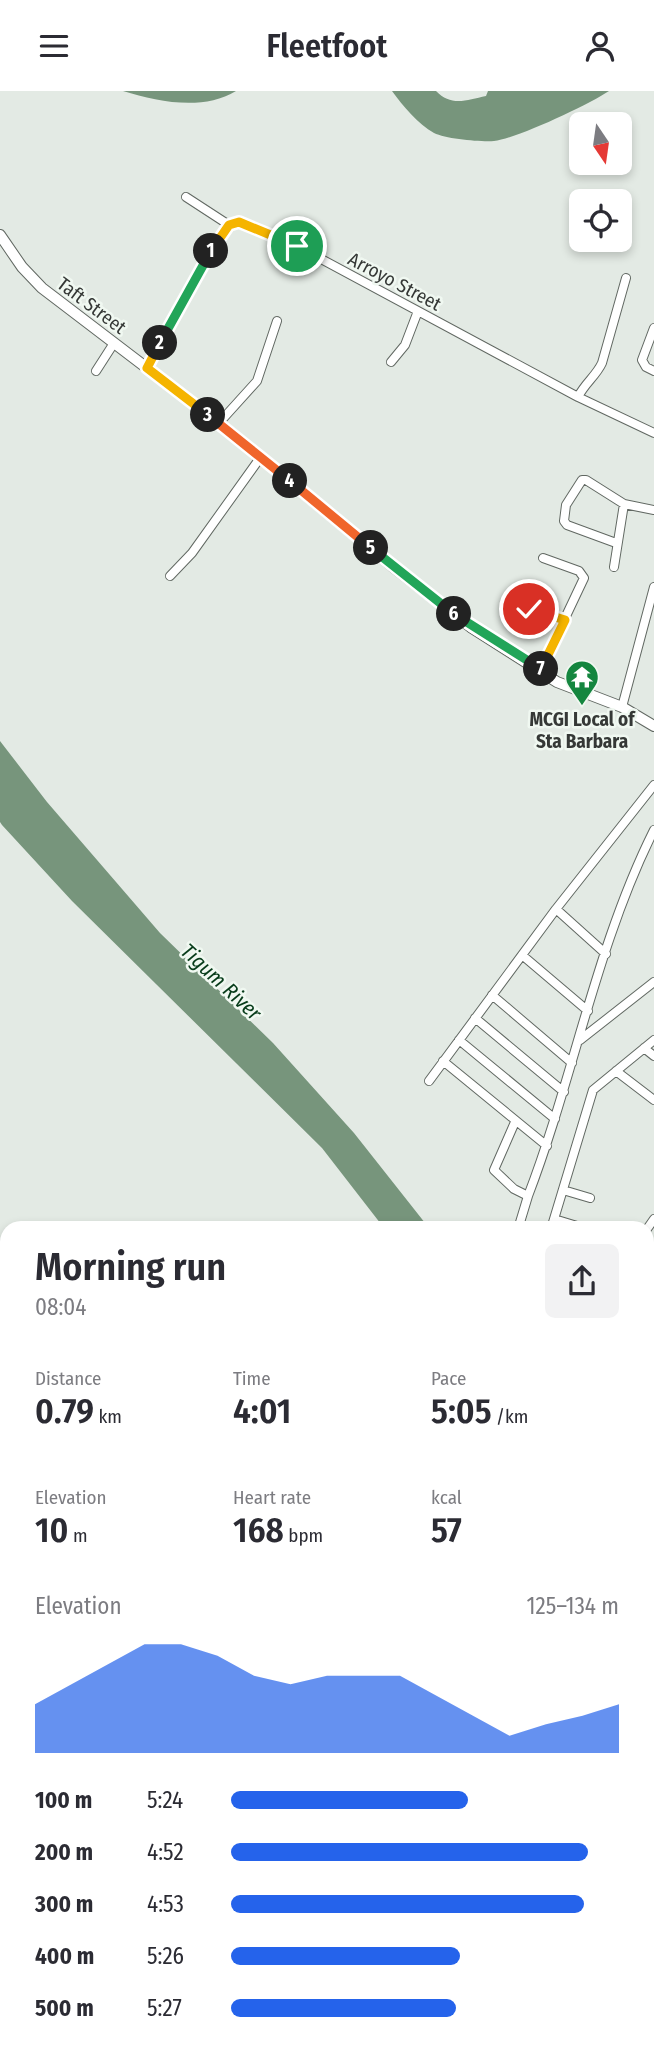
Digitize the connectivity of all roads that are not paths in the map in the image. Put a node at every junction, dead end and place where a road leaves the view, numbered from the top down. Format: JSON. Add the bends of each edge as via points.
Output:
{"nodes":[{"id":1,"x":186,"y":197,"type":"dead end"},
{"id":2,"x":229,"y":225,"type":"junction"},
{"id":3,"x":0,"y":236,"type":"edge"},
{"id":4,"x":626,"y":278,"type":"dead end"},
{"id":5,"x":418,"y":311,"type":"junction"},
{"id":6,"x":277,"y":321,"type":"dead end"},
{"id":7,"x":654,"y":327,"type":"edge"},
{"id":8,"x":114,"y":343,"type":"junction"},
{"id":9,"x":391,"y":362,"type":"dead end"},
{"id":10,"x":147,"y":368,"type":"junction"},
{"id":11,"x":96,"y":371,"type":"dead end"},
{"id":12,"x":654,"y":371,"type":"edge"},
{"id":13,"x":578,"y":397,"type":"junction"},
{"id":14,"x":219,"y":423,"type":"junction"},
{"id":15,"x":653,"y":430,"type":"edge"},
{"id":16,"x":260,"y":458,"type":"junction"},
{"id":17,"x":624,"y":504,"type":"junction"},
{"id":18,"x":654,"y":510,"type":"edge"},
{"id":19,"x":616,"y":543,"type":"junction"},
{"id":20,"x":542,"y":558,"type":"dead end"},
{"id":21,"x":614,"y":567,"type":"dead end"},
{"id":22,"x":170,"y":576,"type":"dead end"},
{"id":23,"x":654,"y":587,"type":"edge"},
{"id":24,"x":529,"y":609,"type":"dead end"},
{"id":25,"x":565,"y":620,"type":"junction"},
{"id":26,"x":540,"y":671,"type":"junction"},
{"id":27,"x":622,"y":707,"type":"junction"},
{"id":28,"x":654,"y":726,"type":"edge"},
{"id":29,"x":654,"y":785,"type":"edge"},
{"id":30,"x":654,"y":831,"type":"edge"},
{"id":31,"x":556,"y":909,"type":"junction"},
{"id":32,"x":606,"y":954,"type":"junction"},
{"id":33,"x":522,"y":955,"type":"junction"},
{"id":34,"x":654,"y":982,"type":"edge"},
{"id":35,"x":492,"y":995,"type":"junction"},
{"id":36,"x":588,"y":1011,"type":"junction"},
{"id":37,"x":475,"y":1018,"type":"junction"},
{"id":38,"x":459,"y":1040,"type":"junction"},
{"id":39,"x":580,"y":1040,"type":"junction"},
{"id":40,"x":654,"y":1040,"type":"edge"},
{"id":41,"x":644,"y":1048,"type":"junction"},
{"id":42,"x":654,"y":1056,"type":"edge"},
{"id":43,"x":443,"y":1061,"type":"junction"},
{"id":44,"x":572,"y":1063,"type":"junction"},
{"id":45,"x":616,"y":1071,"type":"junction"},
{"id":46,"x":429,"y":1081,"type":"dead end"},
{"id":47,"x":564,"y":1091,"type":"junction"},
{"id":48,"x":654,"y":1100,"type":"edge"},
{"id":49,"x":555,"y":1119,"type":"junction"},
{"id":50,"x":514,"y":1122,"type":"junction"},
{"id":51,"x":547,"y":1146,"type":"junction"},
{"id":52,"x":563,"y":1190,"type":"junction"},
{"id":53,"x":528,"y":1196,"type":"junction"},
{"id":54,"x":590,"y":1198,"type":"dead end"},
{"id":55,"x":554,"y":1219,"type":"joint"},
{"id":56,"x":521,"y":1221,"type":"edge"},
{"id":57,"x":561,"y":1221,"type":"edge"}],
"edges":[{"from":1,"to":2,"type":"street"},
{"from":2,"to":5,"type":"street","name":"Arroyo Street","via":[[239,222],[286,241]]},
{"from":2,"to":10,"type":"street","via":[[197,273]]},
{"from":3,"to":8,"type":"main road","name":"Taft Street","via":[[42,288]]},
{"from":4,"to":13,"type":"street","via":[[602,363]]},
{"from":5,"to":9,"type":"street","via":[[405,345]]},
{"from":5,"to":13,"type":"street","name":"Arroyo Street"},
{"from":6,"to":14,"type":"street","via":[[257,381]]},
{"from":7,"to":12,"type":"street","via":[[642,360]]},
{"from":8,"to":10,"type":"main road","name":"Taft Street"},
{"from":8,"to":11,"type":"street"},
{"from":10,"to":14,"type":"main road","name":"Taft Street"},
{"from":13,"to":15,"type":"street","name":"Arroyo Street"},
{"from":14,"to":16,"type":"main road","name":"Taft Street"},
{"from":16,"to":22,"type":"street","via":[[192,553]]},
{"from":16,"to":26,"type":"main road","name":"Taft Street","via":[[472,628]]},
{"from":17,"to":18,"type":"street"},
{"from":17,"to":19,"type":"street"},
{"from":17,"to":19,"type":"street","via":[[582,480],[566,505],[567,526]]},
{"from":19,"to":21,"type":"street"},
{"from":20,"to":25,"type":"street","via":[[583,574]]},
{"from":23,"to":27,"type":"street"},
{"from":24,"to":25,"type":"street"},
{"from":25,"to":26,"type":"street"},
{"from":26,"to":27,"type":"main road","name":"Taft Street"},
{"from":27,"to":28,"type":"main road","name":"Taft Street"},
{"from":29,"to":31,"type":"street"},
{"from":30,"to":32,"type":"street","via":[[624,895]]},
{"from":31,"to":32,"type":"street"},
{"from":31,"to":33,"type":"street"},
{"from":32,"to":36,"type":"street"},
{"from":33,"to":35,"type":"street"},
{"from":33,"to":36,"type":"street"},
{"from":34,"to":39,"type":"street"},
{"from":35,"to":37,"type":"street"},
{"from":35,"to":44,"type":"street"},
{"from":36,"to":39,"type":"street"},
{"from":37,"to":38,"type":"street"},
{"from":37,"to":47,"type":"street"},
{"from":38,"to":43,"type":"street"},
{"from":38,"to":49,"type":"street"},
{"from":39,"to":44,"type":"street"},
{"from":40,"to":41,"type":"street"},
{"from":41,"to":42,"type":"street"},
{"from":41,"to":45,"type":"street"},
{"from":43,"to":46,"type":"street"},
{"from":43,"to":50,"type":"street"},
{"from":44,"to":47,"type":"street"},
{"from":45,"to":48,"type":"street"},
{"from":45,"to":52,"type":"street","via":[[593,1090]]},
{"from":47,"to":49,"type":"street"},
{"from":49,"to":51,"type":"street"},
{"from":50,"to":51,"type":"street"},
{"from":50,"to":53,"type":"street","via":[[494,1170]]},
{"from":51,"to":53,"type":"street"},
{"from":52,"to":54,"type":"street"},
{"from":52,"to":55,"type":"street"},
{"from":53,"to":56,"type":"street"},
{"from":55,"to":57,"type":"street"}]}
